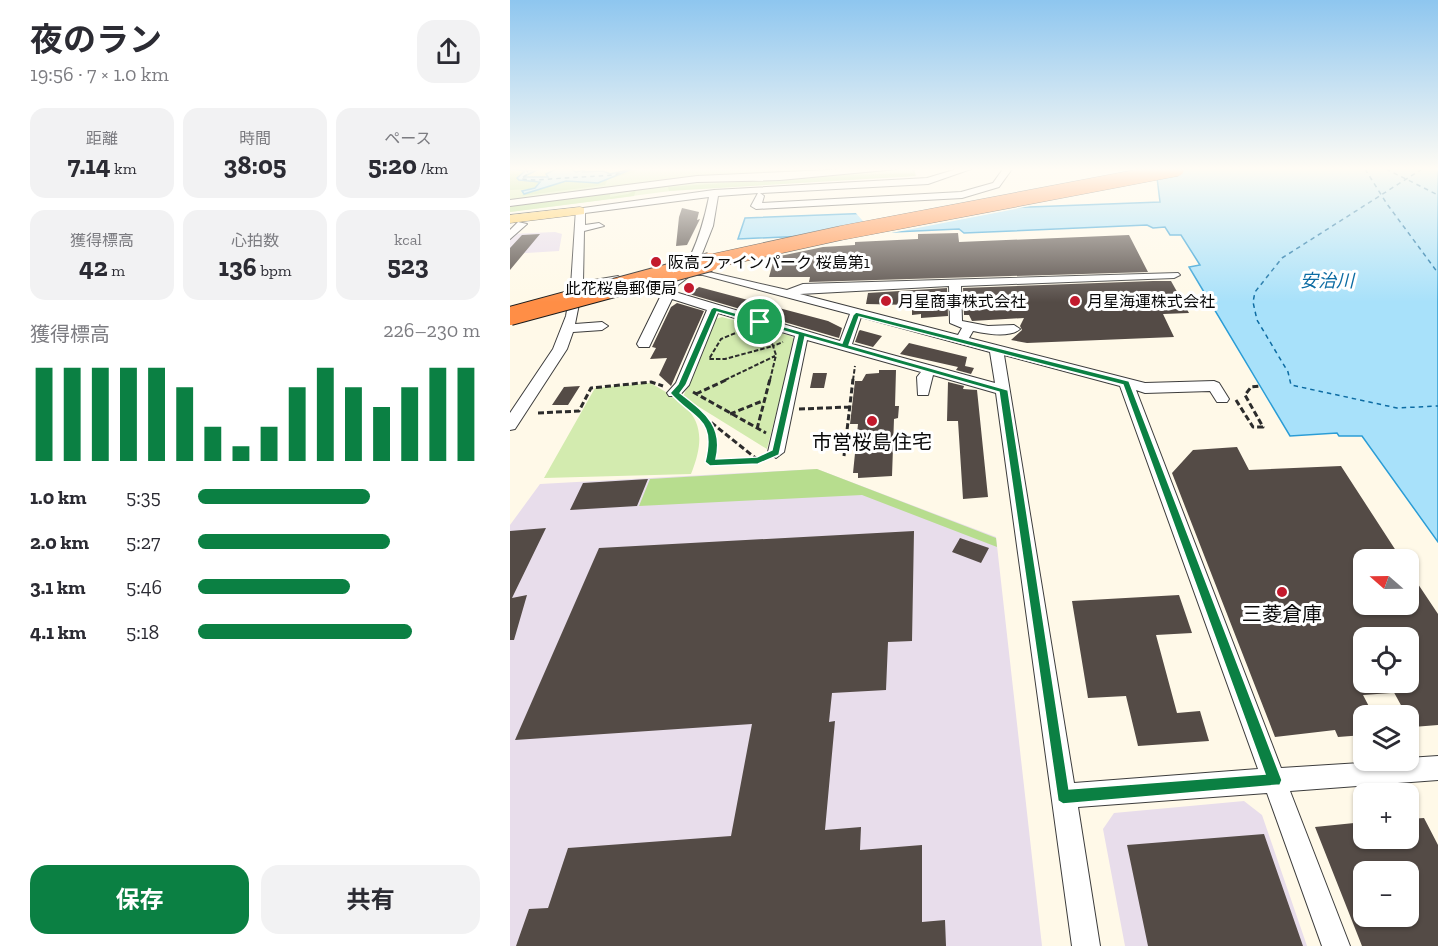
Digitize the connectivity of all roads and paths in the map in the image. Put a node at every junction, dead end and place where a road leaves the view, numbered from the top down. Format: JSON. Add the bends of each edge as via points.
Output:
{"nodes":[{"id":1,"x":602,"y":213,"type":"edge"},
{"id":2,"x":629,"y":213,"type":"edge"},
{"id":3,"x":710,"y":213,"type":"edge"},
{"id":4,"x":897,"y":213,"type":"edge"},
{"id":5,"x":952,"y":213,"type":"edge"},
{"id":6,"x":580,"y":219,"type":"junction"},
{"id":7,"x":514,"y":223,"type":"edge"},
{"id":8,"x":599,"y":226,"type":"dead end"},
{"id":9,"x":510,"y":236,"type":"edge"},
{"id":10,"x":698,"y":253,"type":"junction"},
{"id":11,"x":683,"y":254,"type":"dead end"},
{"id":12,"x":761,"y":271,"type":"dead end"},
{"id":13,"x":688,"y":272,"type":"junction"},
{"id":14,"x":1174,"y":275,"type":"dead end"},
{"id":15,"x":955,"y":282,"type":"junction"},
{"id":16,"x":577,"y":286,"type":"junction"},
{"id":17,"x":757,"y":287,"type":"junction"},
{"id":18,"x":669,"y":294,"type":"junction"},
{"id":19,"x":787,"y":295,"type":"junction"},
{"id":20,"x":510,"y":302,"type":"edge"},
{"id":21,"x":714,"y":309,"type":"junction"},
{"id":22,"x":856,"y":315,"type":"junction"},
{"id":23,"x":510,"y":316,"type":"edge"},
{"id":24,"x":602,"y":326,"type":"dead end"},
{"id":25,"x":970,"y":326,"type":"junction"},
{"id":26,"x":568,"y":329,"type":"junction"},
{"id":27,"x":1014,"y":329,"type":"dead end"},
{"id":28,"x":802,"y":334,"type":"junction"},
{"id":29,"x":960,"y":341,"type":"junction"},
{"id":30,"x":644,"y":344,"type":"dead end"},
{"id":31,"x":773,"y":346,"type":"junction"},
{"id":32,"x":845,"y":346,"type":"junction"},
{"id":33,"x":998,"y":351,"type":"junction"},
{"id":34,"x":776,"y":355,"type":"junction"},
{"id":35,"x":855,"y":366,"type":"dead end"},
{"id":36,"x":930,"y":369,"type":"junction"},
{"id":37,"x":1116,"y":376,"type":"junction"},
{"id":38,"x":1260,"y":386,"type":"dead end"},
{"id":39,"x":678,"y":389,"type":"junction"},
{"id":40,"x":1003,"y":390,"type":"junction"},
{"id":41,"x":923,"y":392,"type":"dead end"},
{"id":42,"x":696,"y":394,"type":"junction"},
{"id":43,"x":1222,"y":399,"type":"dead end"},
{"id":44,"x":766,"y":400,"type":"junction"},
{"id":45,"x":1240,"y":403,"type":"dead end"},
{"id":46,"x":849,"y":407,"type":"junction"},
{"id":47,"x":785,"y":410,"type":"junction"},
{"id":48,"x":538,"y":413,"type":"dead end"},
{"id":49,"x":699,"y":413,"type":"junction"},
{"id":50,"x":730,"y":414,"type":"junction"},
{"id":51,"x":510,"y":425,"type":"edge"},
{"id":52,"x":757,"y":429,"type":"junction"},
{"id":53,"x":777,"y":445,"type":"junction"},
{"id":54,"x":844,"y":456,"type":"dead end"},
{"id":55,"x":758,"y":460,"type":"junction"},
{"id":56,"x":1438,"y":768,"type":"edge"},
{"id":57,"x":1275,"y":780,"type":"junction"},
{"id":58,"x":1063,"y":796,"type":"junction"},
{"id":59,"x":1086,"y":946,"type":"edge"},
{"id":60,"x":1335,"y":946,"type":"edge"}],
"edges":[{"from":1,"to":6,"type":"street"},
{"from":2,"to":6,"type":"street"},
{"from":3,"to":10,"type":"street"},
{"from":4,"to":20,"type":"highway","via":[[730,245]]},
{"from":5,"to":23,"type":"highway","bridge":true,"via":[[733,256]]},
{"from":6,"to":7,"type":"main road"},
{"from":6,"to":8,"type":"street"},
{"from":6,"to":16,"type":"street"},
{"from":7,"to":9,"type":"street"},
{"from":10,"to":11,"type":"street"},
{"from":10,"to":13,"type":"street"},
{"from":12,"to":17,"type":"street"},
{"from":13,"to":16,"type":"street"},
{"from":13,"to":17,"type":"street","via":[[703,272]]},
{"from":13,"to":18,"type":"street","via":[[673,283]]},
{"from":14,"to":15,"type":"street"},
{"from":15,"to":19,"type":"street","via":[[803,288]]},
{"from":15,"to":25,"type":"street","via":[[956,323]]},
{"from":16,"to":26,"type":"street"},
{"from":17,"to":19,"type":"street"},
{"from":18,"to":21,"type":"street"},
{"from":18,"to":30,"type":"street"},
{"from":19,"to":22,"type":"street"},
{"from":21,"to":28,"type":"street"},
{"from":21,"to":39,"type":"street"},
{"from":22,"to":29,"type":"street"},
{"from":22,"to":32,"type":"street"},
{"from":24,"to":26,"type":"street"},
{"from":25,"to":27,"type":"street"},
{"from":25,"to":29,"type":"street"},
{"from":26,"to":51,"type":"street","via":[[560,349]]},
{"from":28,"to":31,"type":"path"},
{"from":28,"to":32,"type":"street"},
{"from":28,"to":47,"type":"street"},
{"from":29,"to":33,"type":"street"},
{"from":31,"to":31,"type":"path","via":[[770,338],[743,330],[727,334],[713,344],[709,359],[725,359]]},
{"from":31,"to":34,"type":"path"},
{"from":32,"to":36,"type":"street"},
{"from":33,"to":37,"type":"street"},
{"from":33,"to":40,"type":"street"},
{"from":34,"to":42,"type":"path"},
{"from":34,"to":44,"type":"path"},
{"from":35,"to":46,"type":"path"},
{"from":36,"to":40,"type":"street"},
{"from":36,"to":41,"type":"street","via":[[924,377]]},
{"from":37,"to":43,"type":"street","via":[[1145,388],[1215,386]]},
{"from":37,"to":57,"type":"street"},
{"from":38,"to":45,"type":"path","via":[[1251,387],[1245,395],[1263,427],[1253,427]]},
{"from":39,"to":42,"type":"path"},
{"from":39,"to":48,"type":"path","via":[[651,382],[591,388],[579,411]]},
{"from":39,"to":49,"type":"path"},
{"from":40,"to":58,"type":"street"},
{"from":42,"to":50,"type":"path"},
{"from":44,"to":50,"type":"path"},
{"from":44,"to":52,"type":"path"},
{"from":46,"to":47,"type":"path"},
{"from":46,"to":54,"type":"path"},
{"from":47,"to":53,"type":"street"},
{"from":49,"to":55,"type":"path"},
{"from":49,"to":55,"type":"path","via":[[711,428],[715,443],[710,462]]},
{"from":50,"to":52,"type":"path"},
{"from":52,"to":53,"type":"path"},
{"from":53,"to":55,"type":"path"},
{"from":56,"to":57,"type":"street"},
{"from":57,"to":58,"type":"street"},
{"from":57,"to":60,"type":"street"},
{"from":58,"to":59,"type":"street"}]}
